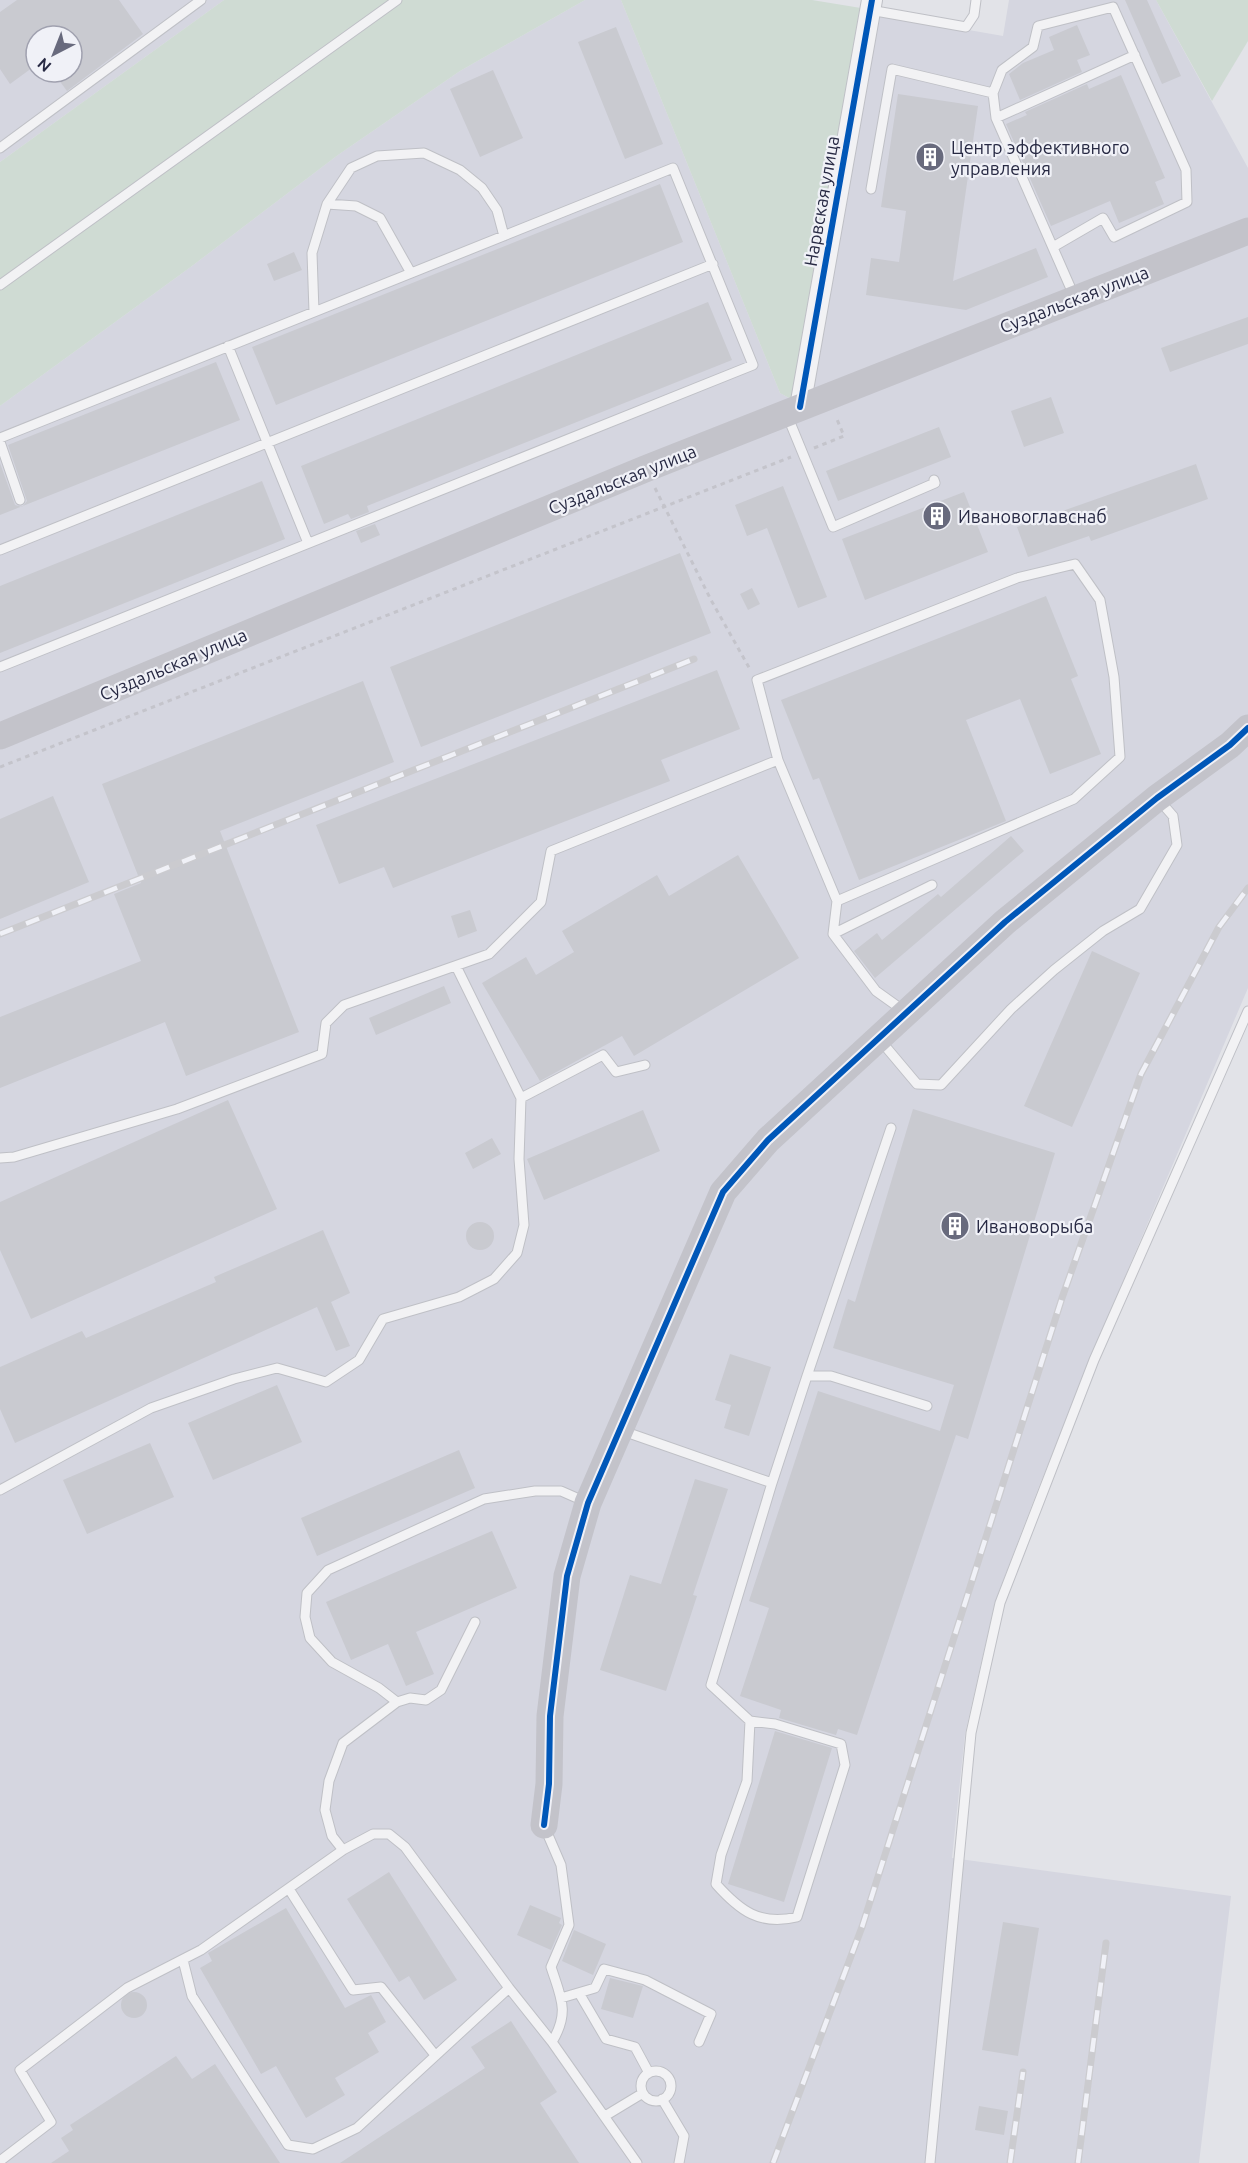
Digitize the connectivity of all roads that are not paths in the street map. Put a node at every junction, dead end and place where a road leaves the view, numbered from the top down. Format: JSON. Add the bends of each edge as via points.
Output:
{"nodes":[{"id":1,"x":201,"y":0,"type":"edge"},
{"id":2,"x":397,"y":0,"type":"edge"},
{"id":3,"x":976,"y":0,"type":"edge"},
{"id":4,"x":871,"y":5,"type":"edge"},
{"id":5,"x":1135,"y":55,"type":"junction"},
{"id":6,"x":993,"y":93,"type":"junction"},
{"id":7,"x":996,"y":118,"type":"junction"},
{"id":8,"x":0,"y":148,"type":"edge"},
{"id":9,"x":871,"y":189,"type":"dead end"},
{"id":10,"x":327,"y":204,"type":"junction"},
{"id":11,"x":1248,"y":231,"type":"edge"},
{"id":12,"x":504,"y":236,"type":"junction"},
{"id":13,"x":1053,"y":247,"type":"junction"},
{"id":14,"x":712,"y":264,"type":"junction"},
{"id":15,"x":411,"y":273,"type":"junction"},
{"id":16,"x":0,"y":285,"type":"edge"},
{"id":17,"x":1075,"y":298,"type":"junction"},
{"id":18,"x":314,"y":312,"type":"junction"},
{"id":19,"x":228,"y":346,"type":"junction"},
{"id":20,"x":793,"y":409,"type":"junction"},
{"id":21,"x":0,"y":440,"type":"edge"},
{"id":22,"x":267,"y":443,"type":"junction"},
{"id":23,"x":934,"y":480,"type":"dead end"},
{"id":24,"x":20,"y":500,"type":"dead end"},
{"id":25,"x":308,"y":543,"type":"junction"},
{"id":26,"x":0,"y":550,"type":"edge"},
{"id":27,"x":0,"y":667,"type":"edge"},
{"id":28,"x":1248,"y":728,"type":"edge"},
{"id":29,"x":0,"y":736,"type":"edge"},
{"id":30,"x":778,"y":760,"type":"junction"},
{"id":31,"x":1157,"y":798,"type":"junction"},
{"id":32,"x":932,"y":885,"type":"dead end"},
{"id":33,"x":837,"y":901,"type":"junction"},
{"id":34,"x":833,"y":934,"type":"junction"},
{"id":35,"x":456,"y":966,"type":"junction"},
{"id":36,"x":1248,"y":1011,"type":"edge"},
{"id":37,"x":907,"y":1013,"type":"junction"},
{"id":38,"x":879,"y":1038,"type":"junction"},
{"id":39,"x":645,"y":1065,"type":"dead end"},
{"id":40,"x":521,"y":1098,"type":"junction"},
{"id":41,"x":891,"y":1128,"type":"dead end"},
{"id":42,"x":0,"y":1158,"type":"edge"},
{"id":43,"x":807,"y":1376,"type":"junction"},
{"id":44,"x":927,"y":1406,"type":"dead end"},
{"id":45,"x":621,"y":1430,"type":"junction"},
{"id":46,"x":772,"y":1483,"type":"junction"},
{"id":47,"x":0,"y":1490,"type":"edge"},
{"id":48,"x":588,"y":1503,"type":"junction"},
{"id":49,"x":475,"y":1622,"type":"dead end"},
{"id":50,"x":398,"y":1702,"type":"junction"},
{"id":51,"x":750,"y":1721,"type":"junction"},
{"id":52,"x":544,"y":1825,"type":"joint"},
{"id":53,"x":343,"y":1850,"type":"junction"},
{"id":54,"x":289,"y":1890,"type":"junction"},
{"id":55,"x":183,"y":1960,"type":"junction"},
{"id":56,"x":509,"y":1988,"type":"junction"},
{"id":57,"x":579,"y":1993,"type":"junction"},
{"id":58,"x":561,"y":1998,"type":"junction"},
{"id":59,"x":552,"y":2042,"type":"junction"},
{"id":60,"x":699,"y":2042,"type":"dead end"},
{"id":61,"x":435,"y":2055,"type":"junction"},
{"id":62,"x":649,"y":2073,"type":"junction"},
{"id":63,"x":643,"y":2093,"type":"junction"},
{"id":64,"x":662,"y":2099,"type":"junction"},
{"id":65,"x":605,"y":2116,"type":"junction"},
{"id":66,"x":0,"y":2161,"type":"edge"},
{"id":67,"x":637,"y":2163,"type":"edge"},
{"id":68,"x":679,"y":2163,"type":"edge"},
{"id":69,"x":930,"y":2163,"type":"edge"}],
"edges":[{"from":1,"to":8,"type":"lane"},
{"from":2,"to":16,"type":"lane"},
{"from":3,"to":4,"type":"lane","via":[[974,15],[966,27]]},
{"from":4,"to":20,"type":"street","name":"Нарвская улица"},
{"from":5,"to":6,"type":"lane","via":[[1113,7],[1038,26],[1033,47],[1002,70]]},
{"from":5,"to":7,"type":"lane"},
{"from":5,"to":13,"type":"lane","via":[[1186,170],[1187,202],[1114,237],[1103,218]]},
{"from":6,"to":7,"type":"lane"},
{"from":6,"to":9,"type":"lane","via":[[892,69]]},
{"from":7,"to":13,"type":"lane"},
{"from":10,"to":12,"type":"lane","via":[[351,168],[377,156],[424,153],[460,170],[482,188],[496,210]]},
{"from":10,"to":15,"type":"lane","via":[[356,206],[380,218]]},
{"from":10,"to":18,"type":"lane","via":[[312,253]]},
{"from":11,"to":17,"type":"street","name":"Суздальская улица"},
{"from":12,"to":14,"type":"lane","via":[[674,168]]},
{"from":12,"to":15,"type":"lane"},
{"from":13,"to":17,"type":"lane"},
{"from":14,"to":22,"type":"lane"},
{"from":14,"to":25,"type":"lane","via":[[753,365]]},
{"from":15,"to":18,"type":"lane"},
{"from":17,"to":20,"type":"street","name":"Суздальская улица"},
{"from":18,"to":19,"type":"lane"},
{"from":19,"to":21,"type":"lane"},
{"from":19,"to":22,"type":"lane"},
{"from":20,"to":23,"type":"lane","via":[[801,453],[833,527],[935,483]]},
{"from":20,"to":29,"type":"street","name":"Суздальская улица"},
{"from":21,"to":24,"type":"lane"},
{"from":22,"to":25,"type":"lane"},
{"from":22,"to":26,"type":"lane"},
{"from":25,"to":27,"type":"lane"},
{"from":28,"to":31,"type":"street"},
{"from":30,"to":33,"type":"lane"},
{"from":30,"to":33,"type":"lane","via":[[757,680],[1017,578],[1076,564],[1100,600],[1114,676],[1120,757],[1074,799]]},
{"from":30,"to":35,"type":"lane","via":[[552,851],[541,902],[489,954]]},
{"from":31,"to":37,"type":"street","via":[[1005,922]]},
{"from":31,"to":38,"type":"lane","via":[[1173,816],[1176,844],[1140,909],[1103,931],[1054,970],[1011,1009],[941,1085],[917,1084]]},
{"from":32,"to":34,"type":"lane"},
{"from":33,"to":34,"type":"lane"},
{"from":34,"to":37,"type":"lane","via":[[876,991]]},
{"from":35,"to":40,"type":"lane"},
{"from":35,"to":42,"type":"lane","via":[[344,1005],[326,1023],[322,1054],[177,1109]]},
{"from":36,"to":69,"type":"lane","via":[[1094,1360],[1000,1603],[971,1733]]},
{"from":37,"to":38,"type":"street"},
{"from":38,"to":45,"type":"street","via":[[768,1140],[723,1192]]},
{"from":39,"to":40,"type":"lane","via":[[616,1072],[603,1055]]},
{"from":40,"to":47,"type":"lane","via":[[519,1159],[524,1225],[517,1253],[494,1280],[459,1297],[383,1319],[359,1360],[326,1382],[277,1368],[234,1378],[151,1407]]},
{"from":41,"to":43,"type":"lane"},
{"from":43,"to":44,"type":"lane","via":[[831,1376]]},
{"from":43,"to":46,"type":"lane"},
{"from":45,"to":46,"type":"lane"},
{"from":45,"to":48,"type":"street"},
{"from":46,"to":51,"type":"lane","via":[[711,1685]]},
{"from":48,"to":50,"type":"lane","via":[[561,1491],[484,1499],[328,1570],[308,1593],[305,1617],[310,1638],[332,1662]]},
{"from":48,"to":52,"type":"street","via":[[567,1576],[550,1716]]},
{"from":49,"to":50,"type":"lane","via":[[441,1690],[426,1700],[410,1698]]},
{"from":50,"to":53,"type":"lane","via":[[343,1743],[329,1781],[325,1810],[332,1836]]},
{"from":51,"to":51,"type":"lane","via":[[775,1724],[842,1744],[844,1765],[797,1917],[778,1922],[734,1905],[716,1884],[721,1855],[747,1781]]},
{"from":52,"to":58,"type":"lane","via":[[561,1865],[569,1925],[551,1967]]},
{"from":53,"to":54,"type":"lane"},
{"from":53,"to":56,"type":"lane","via":[[373,1834],[389,1834],[397,1840]]},
{"from":54,"to":55,"type":"lane"},
{"from":54,"to":61,"type":"lane","via":[[353,1990],[381,1987]]},
{"from":55,"to":61,"type":"lane","via":[[192,1996],[288,2145],[313,2149],[357,2128]]},
{"from":55,"to":66,"type":"lane","via":[[127,1988],[20,2070],[51,2122]]},
{"from":56,"to":59,"type":"lane"},
{"from":56,"to":61,"type":"lane"},
{"from":57,"to":58,"type":"lane"},
{"from":57,"to":60,"type":"lane","via":[[595,1988],[604,1969],[645,1980],[711,2014]]},
{"from":57,"to":62,"type":"lane","via":[[606,2039],[635,2047]]},
{"from":58,"to":59,"type":"lane","via":[[563,2024]]},
{"from":59,"to":65,"type":"lane"},
{"from":62,"to":63,"type":"lane","via":[[641,2085]]},
{"from":62,"to":64,"type":"lane","via":[[658,2071],[668,2078],[670,2090]]},
{"from":63,"to":64,"type":"lane","via":[[649,2099]]},
{"from":63,"to":65,"type":"lane"},
{"from":64,"to":68,"type":"lane","via":[[684,2136]]},
{"from":65,"to":67,"type":"lane"}]}
